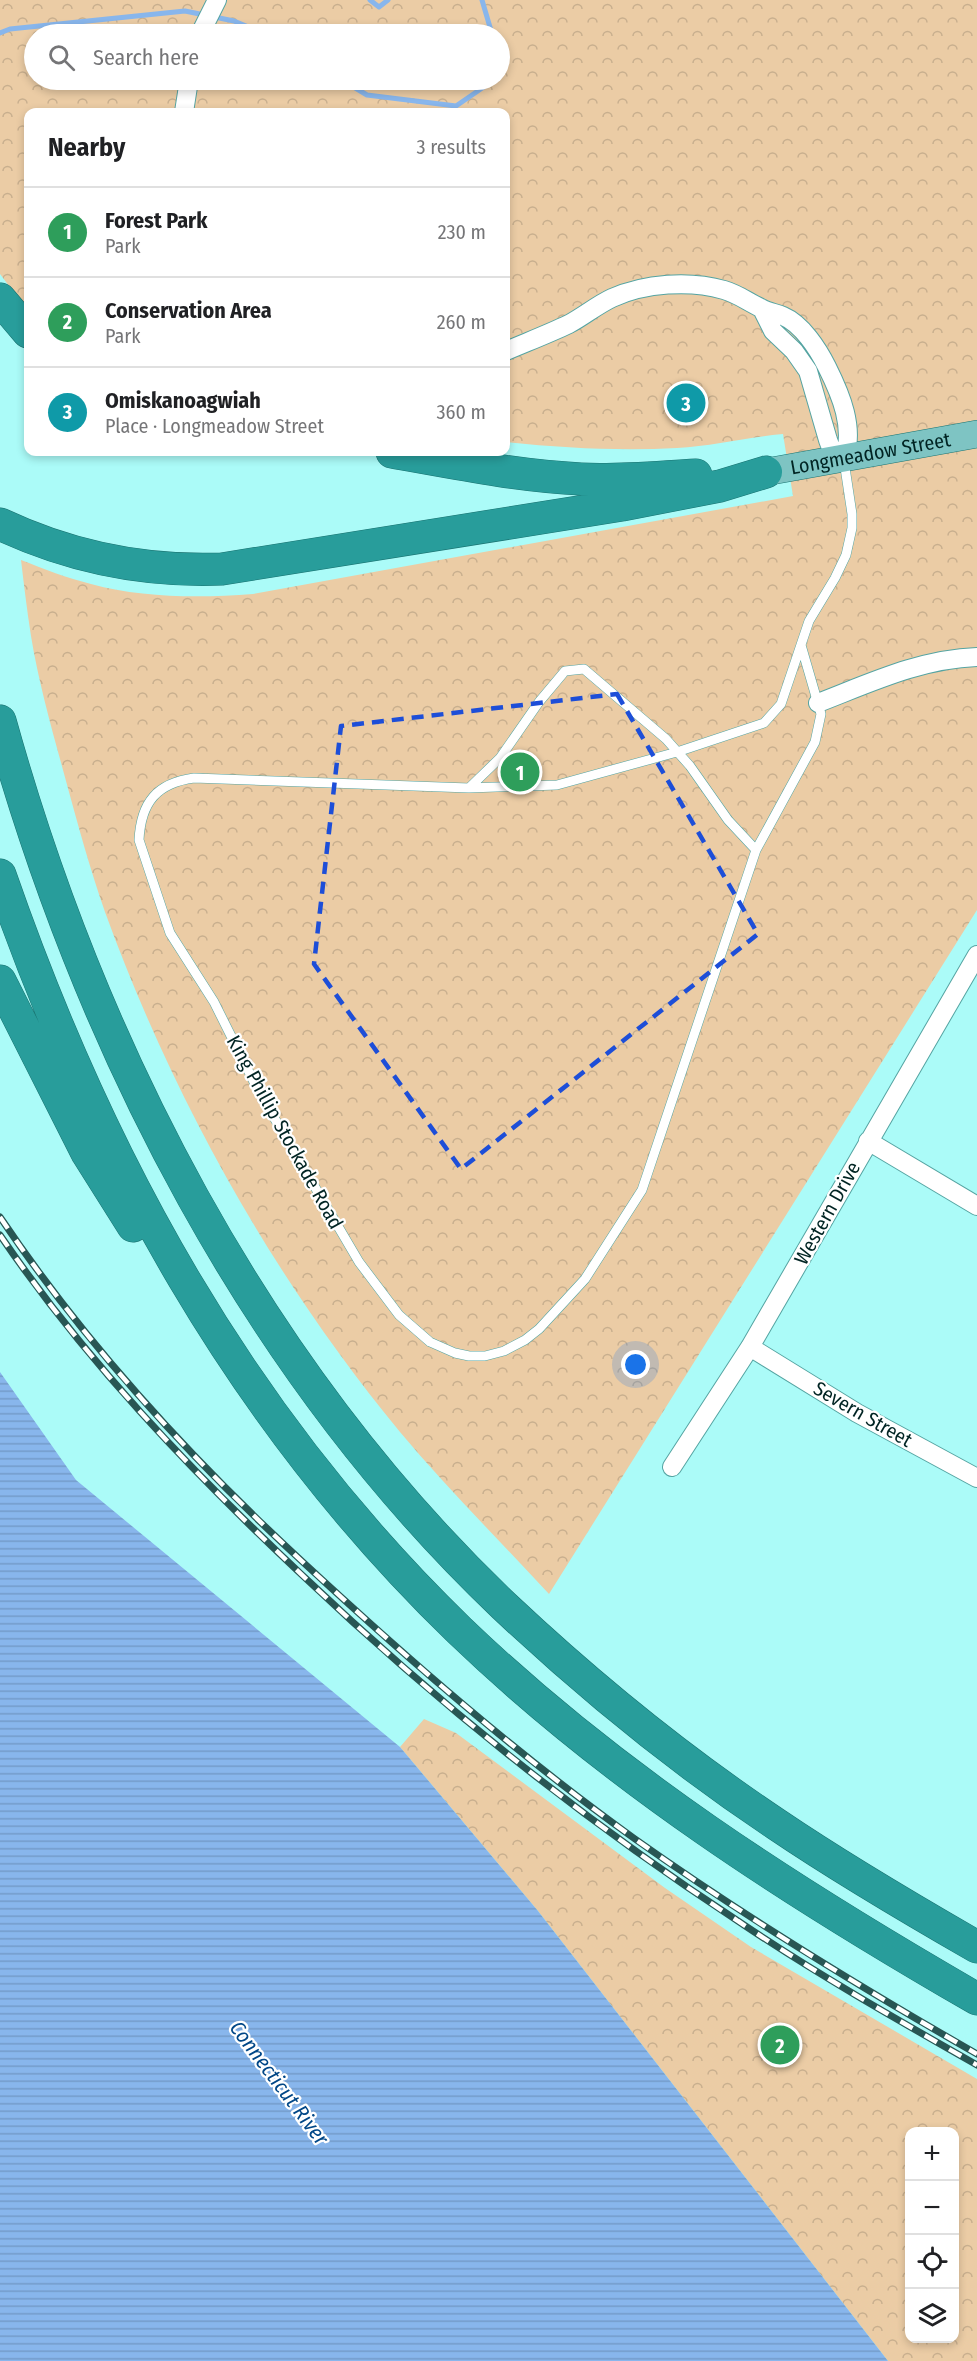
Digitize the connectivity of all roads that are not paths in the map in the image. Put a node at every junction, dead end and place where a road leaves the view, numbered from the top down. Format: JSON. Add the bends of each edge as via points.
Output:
{"nodes":[{"id":1,"x":217,"y":0,"type":"edge"},
{"id":2,"x":205,"y":24,"type":"edge"},
{"id":3,"x":187,"y":90,"type":"edge"},
{"id":4,"x":185,"y":108,"type":"edge"},
{"id":5,"x":0,"y":299,"type":"edge"},
{"id":6,"x":24,"y":327,"type":"edge"},
{"id":7,"x":510,"y":349,"type":"edge"},
{"id":8,"x":977,"y":434,"type":"edge"},
{"id":9,"x":416,"y":456,"type":"edge"},
{"id":10,"x":844,"y":459,"type":"junction"},
{"id":11,"x":766,"y":472,"type":"junction"},
{"id":12,"x":0,"y":524,"type":"edge"},
{"id":13,"x":801,"y":645,"type":"junction"},
{"id":14,"x":977,"y":657,"type":"edge"},
{"id":15,"x":818,"y":704,"type":"junction"},
{"id":16,"x":0,"y":721,"type":"edge"},
{"id":17,"x":677,"y":752,"type":"junction"},
{"id":18,"x":469,"y":788,"type":"junction"},
{"id":19,"x":756,"y":850,"type":"junction"},
{"id":20,"x":0,"y":875,"type":"edge"},
{"id":21,"x":977,"y":955,"type":"edge"},
{"id":22,"x":0,"y":981,"type":"edge"},
{"id":23,"x":868,"y":1141,"type":"junction"},
{"id":24,"x":977,"y":1206,"type":"edge"},
{"id":25,"x":199,"y":1307,"type":"junction"},
{"id":26,"x":750,"y":1347,"type":"junction"},
{"id":27,"x":672,"y":1467,"type":"dead end"},
{"id":28,"x":977,"y":1478,"type":"edge"},
{"id":29,"x":977,"y":1947,"type":"edge"},
{"id":30,"x":977,"y":1999,"type":"edge"}],
"edges":[{"from":1,"to":2,"type":"street"},
{"from":3,"to":4,"type":"street"},
{"from":5,"to":6,"type":"highway"},
{"from":7,"to":10,"type":"street","via":[[560,328],[614,297],[650,287],[683,284],[712,287],[740,296],[785,317],[822,356],[847,422],[849,442]]},
{"from":8,"to":10,"type":"main road","name":"Longmeadow Street"},
{"from":9,"to":11,"type":"highway","via":[[584,479]]},
{"from":10,"to":11,"type":"main road","name":"Longmeadow Street"},
{"from":10,"to":13,"type":"lane","name":"King Phillip Stockade Road","via":[[852,514],[849,541],[842,567],[808,621]]},
{"from":11,"to":12,"type":"highway","via":[[720,486],[622,506],[222,569],[136,566],[79,554]]},
{"from":13,"to":15,"type":"lane","name":"King Phillip Stockade Road"},
{"from":13,"to":17,"type":"lane","name":"King Phillip Stockade Road","via":[[781,704],[764,723]]},
{"from":14,"to":15,"type":"street","via":[[911,667]]},
{"from":15,"to":19,"type":"lane","name":"King Phillip Stockade Road","via":[[821,714],[815,742]]},
{"from":16,"to":29,"type":"highway","via":[[64,919],[110,1034],[144,1105],[245,1284],[366,1454],[412,1510],[502,1604],[660,1739],[775,1824]]},
{"from":17,"to":18,"type":"lane","name":"King Phillip Stockade Road","via":[[557,785]]},
{"from":17,"to":18,"type":"lane","via":[[584,669],[565,671],[500,758]]},
{"from":17,"to":19,"type":"lane"},
{"from":18,"to":19,"type":"lane","name":"King Phillip Stockade Road","via":[[182,780],[151,798],[144,812],[140,840],[170,933],[214,1002],[259,1092],[353,1252],[399,1315],[430,1342],[455,1353],[477,1356],[504,1351],[539,1329],[585,1279],[642,1190]]},
{"from":20,"to":25,"type":"highway","via":[[45,994],[100,1121]]},
{"from":21,"to":23,"type":"street","name":"Western Drive"},
{"from":22,"to":25,"type":"highway","via":[[105,1184],[150,1249]]},
{"from":23,"to":24,"type":"street"},
{"from":23,"to":26,"type":"street","name":"Western Drive"},
{"from":25,"to":30,"type":"highway","via":[[321,1479],[412,1583],[511,1677],[619,1766],[722,1841]]},
{"from":26,"to":27,"type":"street","name":"Western Drive"},
{"from":26,"to":28,"type":"street","name":"Severn Street","via":[[857,1413]]}]}
